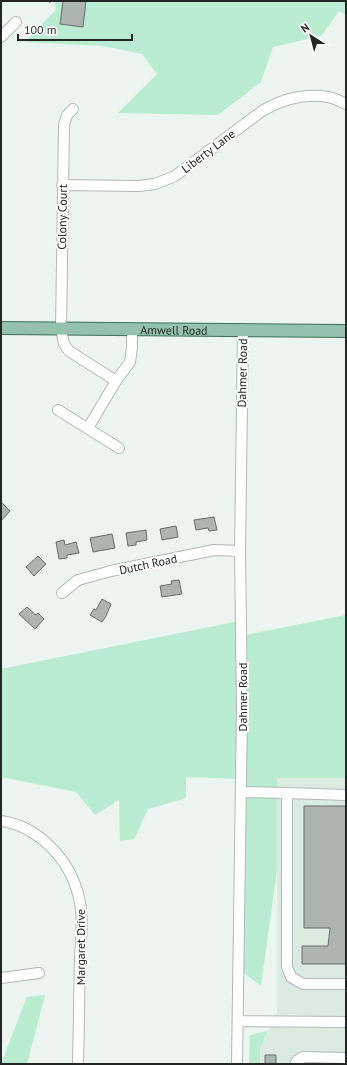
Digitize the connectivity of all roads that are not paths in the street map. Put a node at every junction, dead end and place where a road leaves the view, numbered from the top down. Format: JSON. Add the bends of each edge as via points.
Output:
{"nodes":[{"id":1,"x":16,"y":22,"type":"dead end"},
{"id":2,"x":1,"y":37,"type":"edge"},
{"id":3,"x":346,"y":104,"type":"edge"},
{"id":4,"x":73,"y":109,"type":"dead end"},
{"id":5,"x":62,"y":185,"type":"junction"},
{"id":6,"x":1,"y":328,"type":"edge"},
{"id":7,"x":61,"y":328,"type":"junction"},
{"id":8,"x":132,"y":329,"type":"junction"},
{"id":9,"x":243,"y":330,"type":"junction"},
{"id":10,"x":346,"y":331,"type":"edge"},
{"id":11,"x":116,"y":381,"type":"junction"},
{"id":12,"x":58,"y":410,"type":"dead end"},
{"id":13,"x":88,"y":428,"type":"junction"},
{"id":14,"x":119,"y":448,"type":"dead end"},
{"id":15,"x":240,"y":551,"type":"junction"},
{"id":16,"x":62,"y":593,"type":"dead end"},
{"id":17,"x":241,"y":792,"type":"junction"},
{"id":18,"x":287,"y":793,"type":"junction"},
{"id":19,"x":346,"y":795,"type":"edge"},
{"id":20,"x":1,"y":821,"type":"edge"},
{"id":21,"x":39,"y":973,"type":"dead end"},
{"id":22,"x":1,"y":978,"type":"edge"},
{"id":23,"x":346,"y":984,"type":"edge"},
{"id":24,"x":238,"y":1021,"type":"junction"},
{"id":25,"x":346,"y":1022,"type":"edge"},
{"id":26,"x":346,"y":1058,"type":"edge"},
{"id":27,"x":78,"y":1064,"type":"edge"},
{"id":28,"x":237,"y":1064,"type":"edge"},
{"id":29,"x":295,"y":1064,"type":"edge"}],
"edges":[{"from":1,"to":2,"type":"street"},
{"from":3,"to":5,"type":"street","name":"Liberty Lane","via":[[330,97],[314,96],[292,98],[274,104],[175,176],[155,184]]},
{"from":4,"to":5,"type":"street","name":"Colony Court","via":[[67,115],[64,125]]},
{"from":5,"to":7,"type":"street","name":"Colony Court"},
{"from":6,"to":7,"type":"main road","name":"Amwell Road"},
{"from":7,"to":8,"type":"main road","name":"Amwell Road"},
{"from":7,"to":11,"type":"street","name":"Colony Court","via":[[64,344],[69,351]]},
{"from":8,"to":9,"type":"main road","name":"Amwell Road"},
{"from":8,"to":11,"type":"street","via":[[130,362]]},
{"from":9,"to":10,"type":"main road","name":"Amwell Road"},
{"from":9,"to":15,"type":"street","name":"Dahmer Road"},
{"from":11,"to":13,"type":"street"},
{"from":12,"to":13,"type":"street"},
{"from":13,"to":14,"type":"street"},
{"from":15,"to":16,"type":"street","name":"Dutch Road","via":[[214,550],[111,571],[78,580]]},
{"from":15,"to":17,"type":"street","name":"Dahmer Road"},
{"from":17,"to":18,"type":"street"},
{"from":17,"to":24,"type":"street","name":"Dahmer Road"},
{"from":18,"to":19,"type":"street"},
{"from":18,"to":23,"type":"street","via":[[287,967],[291,977],[303,984]]},
{"from":20,"to":27,"type":"street","name":"Margaret Drive","via":[[22,826],[54,850],[64,863],[79,895],[81,926]]},
{"from":21,"to":22,"type":"street"},
{"from":24,"to":25,"type":"street"},
{"from":24,"to":28,"type":"street","name":"Dahmer Road"},
{"from":26,"to":29,"type":"street","via":[[303,1058]]}]}
